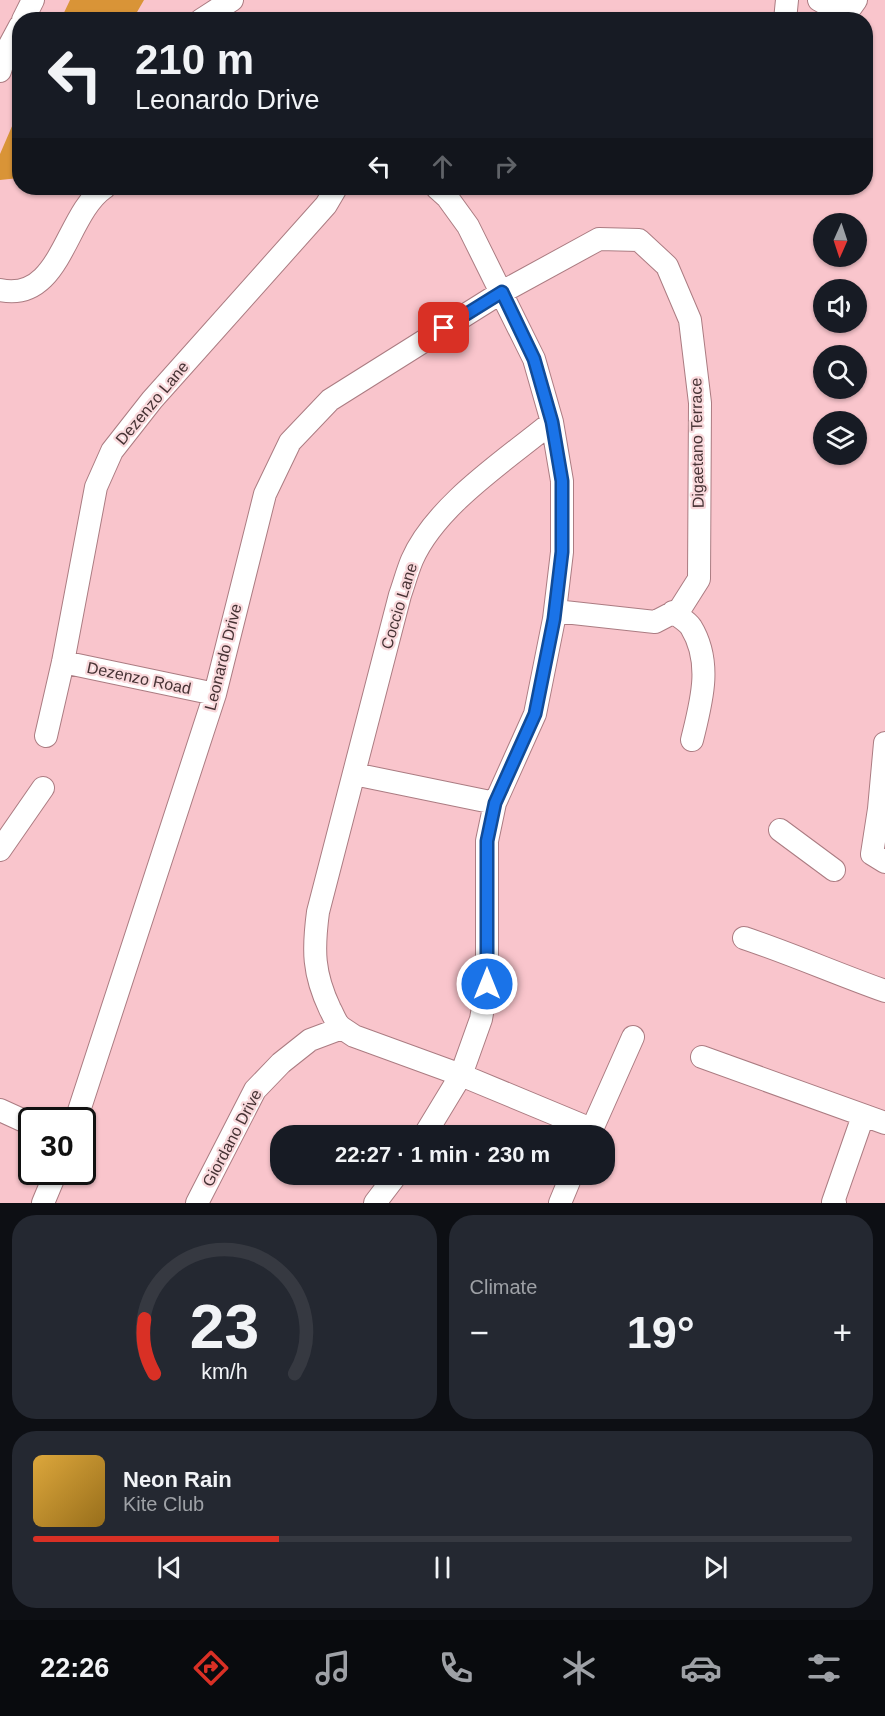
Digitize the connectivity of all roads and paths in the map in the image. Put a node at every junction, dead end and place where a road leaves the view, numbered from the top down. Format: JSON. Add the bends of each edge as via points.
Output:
{"nodes":[{"id":1,"x":232,"y":0,"type":"edge"},
{"id":2,"x":819,"y":0,"type":"edge"},
{"id":3,"x":856,"y":0,"type":"edge"},
{"id":4,"x":213,"y":12,"type":"edge"},
{"id":5,"x":12,"y":43,"type":"edge"},
{"id":6,"x":3,"y":62,"type":"edge"},
{"id":7,"x":93,"y":195,"type":"edge"},
{"id":8,"x":332,"y":195,"type":"edge"},
{"id":9,"x":445,"y":195,"type":"edge"},
{"id":10,"x":0,"y":290,"type":"edge"},
{"id":11,"x":502,"y":292,"type":"junction"},
{"id":12,"x":552,"y":422,"type":"junction"},
{"id":13,"x":555,"y":611,"type":"junction"},
{"id":14,"x":673,"y":612,"type":"junction"},
{"id":15,"x":63,"y":662,"type":"junction"},
{"id":16,"x":215,"y":694,"type":"junction"},
{"id":17,"x":46,"y":736,"type":"dead end"},
{"id":18,"x":692,"y":740,"type":"dead end"},
{"id":19,"x":885,"y":743,"type":"edge"},
{"id":20,"x":354,"y":774,"type":"junction"},
{"id":21,"x":43,"y":788,"type":"dead end"},
{"id":22,"x":495,"y":803,"type":"junction"},
{"id":23,"x":780,"y":830,"type":"dead end"},
{"id":24,"x":0,"y":850,"type":"edge"},
{"id":25,"x":885,"y":862,"type":"edge"},
{"id":26,"x":834,"y":870,"type":"dead end"},
{"id":27,"x":744,"y":938,"type":"dead end"},
{"id":28,"x":885,"y":991,"type":"edge"},
{"id":29,"x":342,"y":1029,"type":"junction"},
{"id":30,"x":633,"y":1037,"type":"dead end"},
{"id":31,"x":702,"y":1058,"type":"dead end"},
{"id":32,"x":461,"y":1075,"type":"junction"},
{"id":33,"x":80,"y":1107,"type":"edge"},
{"id":34,"x":0,"y":1110,"type":"edge"},
{"id":35,"x":863,"y":1116,"type":"junction"},
{"id":36,"x":18,"y":1118,"type":"edge"},
{"id":37,"x":885,"y":1123,"type":"edge"},
{"id":38,"x":431,"y":1125,"type":"edge"},
{"id":39,"x":574,"y":1125,"type":"edge"},
{"id":40,"x":593,"y":1125,"type":"edge"},
{"id":41,"x":51,"y":1185,"type":"edge"},
{"id":42,"x":389,"y":1185,"type":"edge"},
{"id":43,"x":567,"y":1185,"type":"edge"},
{"id":44,"x":43,"y":1203,"type":"edge"},
{"id":45,"x":197,"y":1203,"type":"edge"},
{"id":46,"x":375,"y":1203,"type":"edge"},
{"id":47,"x":560,"y":1203,"type":"edge"},
{"id":48,"x":834,"y":1203,"type":"edge"}],
"edges":[{"from":1,"to":4,"type":"street"},
{"from":2,"to":3,"type":"street","via":[[842,10]]},
{"from":5,"to":6,"type":"street"},
{"from":7,"to":10,"type":"street","via":[[46,277],[19,291]]},
{"from":8,"to":15,"type":"street","name":"Dezenzo Lane","via":[[112,451],[96,487]]},
{"from":9,"to":11,"type":"street","via":[[468,226]]},
{"from":11,"to":12,"type":"street","via":[[534,359]]},
{"from":11,"to":14,"type":"street","name":"Digaetano Terrace","via":[[598,239],[639,240],[667,266],[690,320],[700,403],[699,579],[680,609]]},
{"from":11,"to":16,"type":"street","name":"Leonardo Drive","via":[[330,400],[290,442],[265,494]]},
{"from":12,"to":13,"type":"street","via":[[562,481],[562,552]]},
{"from":12,"to":20,"type":"street","name":"Coccio Lane","via":[[459,499],[435,524],[413,559],[400,595]]},
{"from":13,"to":14,"type":"street","via":[[655,622]]},
{"from":13,"to":22,"type":"street","via":[[535,714]]},
{"from":14,"to":18,"type":"street","via":[[690,626],[705,677]]},
{"from":15,"to":16,"type":"street","name":"Dezenzo Road"},
{"from":15,"to":17,"type":"street","name":"Dezenzo Lane"},
{"from":16,"to":33,"type":"street","name":"Leonardo Drive"},
{"from":19,"to":25,"type":"street","via":[[872,854]]},
{"from":20,"to":22,"type":"street"},
{"from":20,"to":29,"type":"street","name":"Coccio Lane","via":[[318,912],[314,944],[316,971]]},
{"from":21,"to":24,"type":"street"},
{"from":22,"to":32,"type":"street","via":[[487,841],[487,984],[481,1019]]},
{"from":23,"to":26,"type":"street"},
{"from":27,"to":28,"type":"street"},
{"from":29,"to":32,"type":"street"},
{"from":29,"to":45,"type":"street","name":"Giordano Drive","via":[[310,1040],[255,1090]]},
{"from":30,"to":40,"type":"street"},
{"from":31,"to":35,"type":"street"},
{"from":32,"to":38,"type":"street"},
{"from":32,"to":39,"type":"street"},
{"from":34,"to":36,"type":"street"},
{"from":35,"to":37,"type":"street"},
{"from":35,"to":48,"type":"street"},
{"from":41,"to":44,"type":"street"},
{"from":42,"to":46,"type":"street"},
{"from":43,"to":47,"type":"street"}]}
